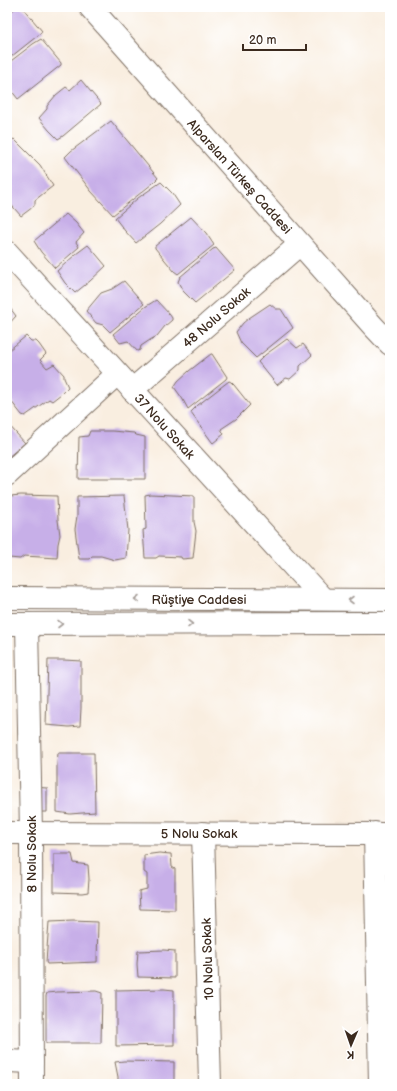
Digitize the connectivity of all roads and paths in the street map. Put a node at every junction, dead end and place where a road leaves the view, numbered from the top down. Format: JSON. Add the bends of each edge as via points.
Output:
{"nodes":[{"id":1,"x":90,"y":7,"type":"edge"},
{"id":2,"x":300,"y":244,"type":"junction"},
{"id":3,"x":7,"y":252,"type":"edge"},
{"id":4,"x":381,"y":327,"type":"edge"},
{"id":5,"x":390,"y":344,"type":"edge"},
{"id":6,"x":117,"y":374,"type":"junction"},
{"id":7,"x":132,"y":390,"type":"junction"},
{"id":8,"x":7,"y":475,"type":"edge"},
{"id":9,"x":7,"y":598,"type":"edge"},
{"id":10,"x":323,"y":600,"type":"junction"},
{"id":11,"x":390,"y":600,"type":"edge"},
{"id":12,"x":390,"y":623,"type":"edge"},
{"id":13,"x":17,"y":624,"type":"edge"},
{"id":14,"x":7,"y":832,"type":"edge"},
{"id":15,"x":31,"y":833,"type":"junction"},
{"id":16,"x":203,"y":833,"type":"junction"},
{"id":17,"x":383,"y":834,"type":"edge"},
{"id":18,"x":7,"y":1062,"type":"edge"},
{"id":19,"x":32,"y":1062,"type":"junction"},
{"id":20,"x":32,"y":1084,"type":"edge"},
{"id":21,"x":210,"y":1084,"type":"edge"},
{"id":22,"x":380,"y":1084,"type":"edge"}],
"edges":[{"from":1,"to":2,"type":"street","name":"Alparslan Türkeş Caddesi"},
{"from":2,"to":4,"type":"street","name":"Alparslan Türkeş Caddesi"},
{"from":2,"to":7,"type":"street","name":"48 Nolu Sokak"},
{"from":3,"to":6,"type":"street","name":"37 Nolu Sokak"},
{"from":4,"to":5,"type":"street","name":"Alparslan Türkeş Caddesi"},
{"from":6,"to":7,"type":"street","name":"37 Nolu Sokak"},
{"from":6,"to":8,"type":"street"},
{"from":7,"to":10,"type":"street","name":"37 Nolu Sokak"},
{"from":10,"to":9,"type":"street","name":"Rüştiye Caddesi","one_way":true},
{"from":11,"to":10,"type":"street","name":"Rüştiye Caddesi","one_way":true},
{"from":13,"to":12,"type":"street","name":"Rüştiye Caddesi","one_way":true},
{"from":13,"to":15,"type":"street","name":"8 Nolu Sokak"},
{"from":14,"to":15,"type":"street","name":"5 Nolu Sokak"},
{"from":15,"to":16,"type":"street","name":"5 Nolu Sokak"},
{"from":15,"to":19,"type":"street","name":"8 Nolu Sokak"},
{"from":16,"to":17,"type":"street","name":"5 Nolu Sokak"},
{"from":16,"to":21,"type":"street","name":"10 Nolu Sokak"},
{"from":17,"to":22,"type":"street"},
{"from":18,"to":19,"type":"street"},
{"from":19,"to":20,"type":"street","name":"8 Nolu Sokak"}]}
